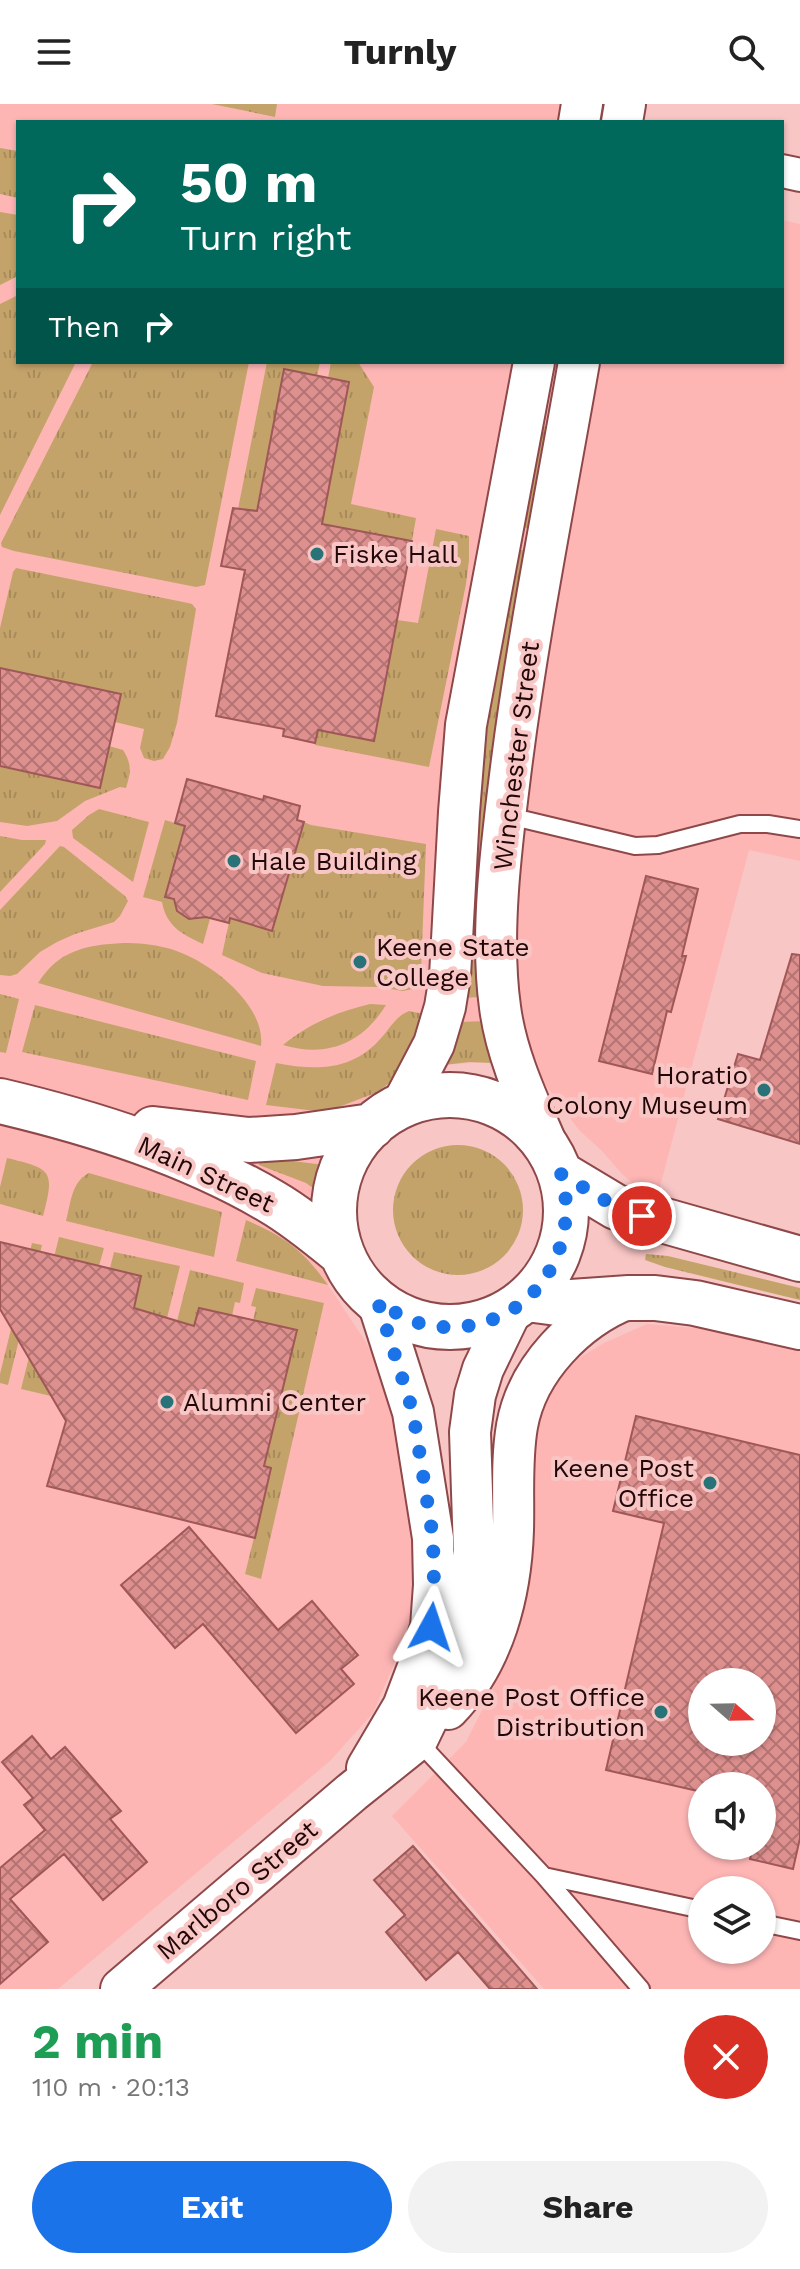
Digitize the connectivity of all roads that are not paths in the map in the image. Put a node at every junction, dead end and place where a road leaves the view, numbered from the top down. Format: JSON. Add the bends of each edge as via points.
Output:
{"nodes":[{"id":1,"x":534,"y":364,"type":"edge"},
{"id":2,"x":579,"y":364,"type":"edge"},
{"id":3,"x":526,"y":820,"type":"dead end"},
{"id":4,"x":800,"y":829,"type":"edge"},
{"id":5,"x":0,"y":1101,"type":"edge"},
{"id":6,"x":59,"y":1116,"type":"junction"},
{"id":7,"x":387,"y":1116,"type":"junction"},
{"id":8,"x":554,"y":1160,"type":"junction"},
{"id":9,"x":341,"y":1253,"type":"junction"},
{"id":10,"x":800,"y":1259,"type":"edge"},
{"id":11,"x":629,"y":1298,"type":"junction"},
{"id":12,"x":378,"y":1302,"type":"junction"},
{"id":13,"x":519,"y":1305,"type":"junction"},
{"id":14,"x":800,"y":1327,"type":"edge"},
{"id":15,"x":417,"y":1740,"type":"junction"},
{"id":16,"x":352,"y":1792,"type":"junction"},
{"id":17,"x":544,"y":1876,"type":"junction"},
{"id":18,"x":688,"y":1907,"type":"edge"},
{"id":19,"x":776,"y":1926,"type":"edge"},
{"id":20,"x":800,"y":1931,"type":"edge"},
{"id":21,"x":121,"y":1989,"type":"edge"},
{"id":22,"x":641,"y":1989,"type":"edge"}],
"edges":[{"from":1,"to":7,"type":"street","name":"Winchester Street","via":[[466,725],[445,1007],[434,1044]]},
{"from":2,"to":8,"type":"street","name":"Winchester Street","via":[[521,684],[498,909],[500,1009],[524,1091]]},
{"from":3,"to":4,"type":"lane","via":[[635,846],[740,824]]},
{"from":5,"to":6,"type":"main road","name":"Main Street"},
{"from":6,"to":7,"type":"main road","name":"Main Street","via":[[249,1140],[296,1137]]},
{"from":6,"to":9,"type":"main road","name":"Main Street","via":[[199,1165],[272,1202]]},
{"from":7,"to":8,"type":"main road","via":[[434,1096],[466,1095],[497,1104],[525,1121]]},
{"from":7,"to":9,"type":"main road","via":[[350,1153],[337,1185],[334,1219]]},
{"from":8,"to":10,"type":"main road","via":[[616,1207]]},
{"from":8,"to":13,"type":"main road","via":[[567,1210],[562,1245],[545,1277]]},
{"from":9,"to":12,"type":"main road"},
{"from":11,"to":13,"type":"main road"},
{"from":11,"to":14,"type":"main road","via":[[695,1303]]},
{"from":11,"to":15,"type":"street","via":[[578,1329],[549,1357],[529,1389],[517,1423],[509,1579],[497,1627],[463,1693]]},
{"from":12,"to":13,"type":"main road","via":[[406,1319],[439,1327],[491,1322]]},
{"from":12,"to":16,"type":"street","name":"Marlboro Street","via":[[413,1412],[433,1538],[434,1585],[431,1627],[403,1707]]},
{"from":13,"to":15,"type":"street","name":"Marlboro Street","via":[[483,1369],[475,1395],[470,1432],[474,1551],[468,1604],[443,1686]]},
{"from":15,"to":16,"type":"street","name":"Marlboro Street"},
{"from":15,"to":17,"type":"lane"},
{"from":16,"to":21,"type":"street","name":"Marlboro Street"},
{"from":17,"to":18,"type":"lane"},
{"from":17,"to":22,"type":"lane"},
{"from":19,"to":20,"type":"lane"}]}
